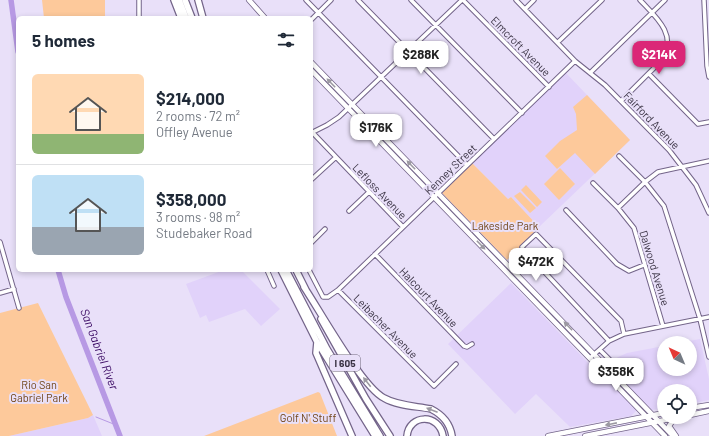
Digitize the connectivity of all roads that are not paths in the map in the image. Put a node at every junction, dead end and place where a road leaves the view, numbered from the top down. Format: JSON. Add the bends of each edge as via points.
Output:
{"nodes":[{"id":1,"x":139,"y":0,"type":"edge"},
{"id":2,"x":174,"y":0,"type":"edge"},
{"id":3,"x":179,"y":0,"type":"edge"},
{"id":4,"x":185,"y":0,"type":"edge"},
{"id":5,"x":198,"y":0,"type":"edge"},
{"id":6,"x":249,"y":0,"type":"edge"},
{"id":7,"x":306,"y":0,"type":"edge"},
{"id":8,"x":331,"y":0,"type":"edge"},
{"id":9,"x":358,"y":0,"type":"edge"},
{"id":10,"x":411,"y":0,"type":"edge"},
{"id":11,"x":462,"y":0,"type":"edge"},
{"id":12,"x":516,"y":0,"type":"edge"},
{"id":13,"x":534,"y":0,"type":"edge"},
{"id":14,"x":602,"y":0,"type":"edge"},
{"id":15,"x":640,"y":0,"type":"edge"},
{"id":16,"x":665,"y":0,"type":"edge"},
{"id":17,"x":704,"y":0,"type":"edge"},
{"id":18,"x":525,"y":9,"type":"junction"},
{"id":19,"x":318,"y":12,"type":"junction"},
{"id":20,"x":652,"y":13,"type":"junction"},
{"id":21,"x":139,"y":16,"type":"edge"},
{"id":22,"x":180,"y":16,"type":"edge"},
{"id":23,"x":185,"y":16,"type":"edge"},
{"id":24,"x":191,"y":16,"type":"edge"},
{"id":25,"x":202,"y":16,"type":"edge"},
{"id":26,"x":263,"y":16,"type":"edge"},
{"id":27,"x":313,"y":18,"type":"edge"},
{"id":28,"x":434,"y":24,"type":"junction"},
{"id":29,"x":558,"y":42,"type":"junction"},
{"id":30,"x":408,"y":50,"type":"junction"},
{"id":31,"x":575,"y":61,"type":"junction"},
{"id":32,"x":313,"y":64,"type":"edge"},
{"id":33,"x":313,"y":72,"type":"edge"},
{"id":34,"x":590,"y":73,"type":"junction"},
{"id":35,"x":649,"y":74,"type":"junction"},
{"id":36,"x":381,"y":76,"type":"junction"},
{"id":37,"x":709,"y":77,"type":"edge"},
{"id":38,"x":549,"y":87,"type":"junction"},
{"id":39,"x":621,"y":101,"type":"junction"},
{"id":40,"x":350,"y":106,"type":"junction"},
{"id":41,"x":522,"y":113,"type":"junction"},
{"id":42,"x":709,"y":122,"type":"edge"},
{"id":43,"x":313,"y":131,"type":"edge"},
{"id":44,"x":313,"y":134,"type":"edge"},
{"id":45,"x":494,"y":139,"type":"junction"},
{"id":46,"x":619,"y":156,"type":"dead end"},
{"id":47,"x":335,"y":158,"type":"junction"},
{"id":48,"x":709,"y":161,"type":"edge"},
{"id":49,"x":467,"y":165,"type":"junction"},
{"id":50,"x":683,"y":166,"type":"junction"},
{"id":51,"x":313,"y":178,"type":"edge"},
{"id":52,"x":645,"y":182,"type":"junction"},
{"id":53,"x":593,"y":183,"type":"dead end"},
{"id":54,"x":369,"y":192,"type":"junction"},
{"id":55,"x":436,"y":195,"type":"junction"},
{"id":56,"x":618,"y":208,"type":"junction"},
{"id":57,"x":566,"y":210,"type":"dead end"},
{"id":58,"x":349,"y":211,"type":"dead end"},
{"id":59,"x":709,"y":213,"type":"edge"},
{"id":60,"x":403,"y":227,"type":"junction"},
{"id":61,"x":325,"y":229,"type":"dead end"},
{"id":62,"x":313,"y":241,"type":"edge"},
{"id":63,"x":0,"y":242,"type":"edge"},
{"id":64,"x":375,"y":254,"type":"junction"},
{"id":65,"x":644,"y":265,"type":"junction"},
{"id":66,"x":268,"y":272,"type":"edge"},
{"id":67,"x":282,"y":272,"type":"edge"},
{"id":68,"x":289,"y":272,"type":"edge"},
{"id":69,"x":297,"y":272,"type":"edge"},
{"id":70,"x":310,"y":272,"type":"edge"},
{"id":71,"x":274,"y":286,"type":"dead end"},
{"id":72,"x":304,"y":287,"type":"junction"},
{"id":73,"x":14,"y":289,"type":"junction"},
{"id":74,"x":338,"y":290,"type":"junction"},
{"id":75,"x":0,"y":292,"type":"edge"},
{"id":76,"x":19,"y":308,"type":"dead end"},
{"id":77,"x":709,"y":317,"type":"edge"},
{"id":78,"x":700,"y":319,"type":"junction"},
{"id":79,"x":663,"y":326,"type":"junction"},
{"id":80,"x":624,"y":334,"type":"junction"},
{"id":81,"x":609,"y":341,"type":"junction"},
{"id":82,"x":317,"y":342,"type":"junction"},
{"id":83,"x":472,"y":344,"type":"dead end"},
{"id":84,"x":600,"y":350,"type":"junction"},
{"id":85,"x":594,"y":354,"type":"junction"},
{"id":86,"x":709,"y":357,"type":"edge"},
{"id":87,"x":590,"y":358,"type":"junction"},
{"id":88,"x":611,"y":361,"type":"dead end"},
{"id":89,"x":456,"y":364,"type":"dead end"},
{"id":90,"x":597,"y":366,"type":"junction"},
{"id":91,"x":613,"y":374,"type":"junction"},
{"id":92,"x":608,"y":376,"type":"junction"},
{"id":93,"x":624,"y":384,"type":"junction"},
{"id":94,"x":630,"y":399,"type":"junction"},
{"id":95,"x":709,"y":405,"type":"edge"},
{"id":96,"x":697,"y":407,"type":"edge"},
{"id":97,"x":709,"y":411,"type":"edge"},
{"id":98,"x":657,"y":414,"type":"edge"},
{"id":99,"x":697,"y":414,"type":"edge"},
{"id":100,"x":654,"y":415,"type":"junction"},
{"id":101,"x":646,"y":417,"type":"junction"},
{"id":102,"x":657,"y":419,"type":"edge"},
{"id":103,"x":633,"y":420,"type":"junction"},
{"id":104,"x":657,"y":421,"type":"edge"},
{"id":105,"x":651,"y":422,"type":"junction"},
{"id":106,"x":662,"y":424,"type":"edge"},
{"id":107,"x":670,"y":424,"type":"edge"},
{"id":108,"x":590,"y":428,"type":"junction"},
{"id":109,"x":575,"y":433,"type":"edge"},
{"id":110,"x":591,"y":435,"type":"junction"},
{"id":111,"x":352,"y":436,"type":"edge"},
{"id":112,"x":374,"y":436,"type":"edge"},
{"id":113,"x":381,"y":436,"type":"edge"},
{"id":114,"x":390,"y":436,"type":"edge"},
{"id":115,"x":408,"y":436,"type":"edge"},
{"id":116,"x":443,"y":436,"type":"edge"},
{"id":117,"x":452,"y":436,"type":"edge"},
{"id":118,"x":548,"y":436,"type":"edge"},
{"id":119,"x":585,"y":436,"type":"edge"},
{"id":120,"x":665,"y":436,"type":"edge"},
{"id":121,"x":673,"y":436,"type":"edge"},
{"id":122,"x":676,"y":436,"type":"edge"}],
"edges":[{"from":1,"to":21,"type":"street"},
{"from":2,"to":22,"type":"highway"},
{"from":3,"to":23,"type":"highway"},
{"from":4,"to":24,"type":"highway"},
{"from":5,"to":25,"type":"highway"},
{"from":6,"to":26,"type":"main road"},
{"from":7,"to":19,"type":"street"},
{"from":8,"to":19,"type":"street"},
{"from":9,"to":30,"type":"street"},
{"from":10,"to":28,"type":"street"},
{"from":11,"to":28,"type":"street"},
{"from":11,"to":38,"type":"street","name":"Elmcroft Avenue"},
{"from":12,"to":18,"type":"street","name":"Fairford Avenue"},
{"from":13,"to":18,"type":"street"},
{"from":14,"to":29,"type":"street"},
{"from":15,"to":20,"type":"street"},
{"from":16,"to":20,"type":"street"},
{"from":17,"to":37,"type":"street"},
{"from":18,"to":29,"type":"street","name":"Fairford Avenue"},
{"from":19,"to":27,"type":"street"},
{"from":19,"to":36,"type":"street"},
{"from":20,"to":34,"type":"street"},
{"from":20,"to":35,"type":"street","via":[[664,26],[667,35],[666,55]]},
{"from":28,"to":30,"type":"street"},
{"from":28,"to":41,"type":"street"},
{"from":29,"to":31,"type":"street","name":"Fairford Avenue"},
{"from":30,"to":36,"type":"street"},
{"from":30,"to":45,"type":"street"},
{"from":31,"to":34,"type":"street","name":"Fairford Avenue"},
{"from":31,"to":38,"type":"street","name":"Kenney Street"},
{"from":40,"to":32,"type":"main road","one_way":true},
{"from":33,"to":40,"type":"main road"},
{"from":34,"to":39,"type":"street","name":"Fairford Avenue"},
{"from":35,"to":39,"type":"street"},
{"from":35,"to":42,"type":"street","via":[[698,124]]},
{"from":36,"to":40,"type":"street"},
{"from":36,"to":49,"type":"street"},
{"from":38,"to":41,"type":"street","name":"Kenney Street"},
{"from":39,"to":50,"type":"street","name":"Fairford Avenue"},
{"from":40,"to":43,"type":"street","via":[[327,125]]},
{"from":40,"to":55,"type":"main road"},
{"from":41,"to":45,"type":"street","name":"Kenney Street"},
{"from":44,"to":47,"type":"street","name":"Lefloss Avenue"},
{"from":45,"to":49,"type":"street","name":"Kenney Street"},
{"from":46,"to":52,"type":"street"},
{"from":47,"to":51,"type":"street"},
{"from":47,"to":54,"type":"street","name":"Lefloss Avenue"},
{"from":48,"to":50,"type":"street"},
{"from":49,"to":55,"type":"street","name":"Kenney Street"},
{"from":50,"to":52,"type":"street","via":[[658,172]]},
{"from":50,"to":59,"type":"street","name":"Fairford Avenue","via":[[696,185]]},
{"from":52,"to":56,"type":"street"},
{"from":52,"to":78,"type":"street","via":[[664,206]]},
{"from":53,"to":56,"type":"street","name":"Dalwood Avenue"},
{"from":54,"to":58,"type":"street"},
{"from":54,"to":60,"type":"street","name":"Lefloss Avenue"},
{"from":55,"to":60,"type":"street","name":"Kenney Street"},
{"from":85,"to":55,"type":"main road","one_way":true},
{"from":55,"to":87,"type":"main road","one_way":true},
{"from":56,"to":65,"type":"street","name":"Dalwood Avenue","via":[[634,228]]},
{"from":57,"to":65,"type":"street","via":[[618,264],[629,271]]},
{"from":60,"to":64,"type":"street","name":"Kenney Street"},
{"from":61,"to":62,"type":"street"},
{"from":63,"to":73,"type":"street"},
{"from":64,"to":74,"type":"street","name":"Kenney Street"},
{"from":64,"to":83,"type":"street","name":"Halcourt Avenue","via":[[459,342],[465,347]]},
{"from":65,"to":79,"type":"street","name":"Dalwood Avenue"},
{"from":66,"to":71,"type":"street"},
{"from":67,"to":82,"type":"highway","number":"I 605"},
{"from":68,"to":113,"type":"highway","via":[[327,349]]},
{"from":69,"to":72,"type":"highway","number":"I 605"},
{"from":70,"to":74,"type":"street","via":[[323,297],[328,297]]},
{"from":72,"to":114,"type":"highway","number":"I 605","via":[[362,393]]},
{"from":117,"to":72,"type":"highway","one_way":true,"via":[[448,424],[438,412],[389,401],[375,392],[350,359]]},
{"from":73,"to":75,"type":"street"},
{"from":73,"to":76,"type":"street"},
{"from":74,"to":89,"type":"street","name":"Leibacher Avenue","via":[[434,386]]},
{"from":77,"to":78,"type":"street"},
{"from":78,"to":79,"type":"street"},
{"from":78,"to":86,"type":"street"},
{"from":79,"to":80,"type":"street"},
{"from":80,"to":81,"type":"street"},
{"from":80,"to":81,"type":"street","via":[[621,321],[536,234],[522,249]]},
{"from":81,"to":84,"type":"street"},
{"from":82,"to":111,"type":"highway","via":[[316,353]]},
{"from":82,"to":112,"type":"highway","number":"I 605"},
{"from":84,"to":85,"type":"street"},
{"from":84,"to":88,"type":"street"},
{"from":85,"to":87,"type":"street"},
{"from":85,"to":91,"type":"main road"},
{"from":87,"to":90,"type":"main road"},
{"from":90,"to":91,"type":"main road","via":[[602,365]]},
{"from":90,"to":92,"type":"main road"},
{"from":91,"to":93,"type":"main road"},
{"from":92,"to":93,"type":"main road"},
{"from":92,"to":94,"type":"main road"},
{"from":93,"to":100,"type":"main road"},
{"from":94,"to":101,"type":"main road"},
{"from":94,"to":103,"type":"main road","via":[[637,411]]},
{"from":95,"to":96,"type":"main road"},
{"from":97,"to":99,"type":"main road"},
{"from":98,"to":100,"type":"main road"},
{"from":100,"to":101,"type":"main road"},
{"from":100,"to":102,"type":"main road"},
{"from":101,"to":103,"type":"main road"},
{"from":101,"to":105,"type":"main road"},
{"from":103,"to":108,"type":"main road","one_way":true},
{"from":104,"to":105,"type":"main road"},
{"from":105,"to":110,"type":"main road"},
{"from":105,"to":120,"type":"main road"},
{"from":106,"to":121,"type":"main road"},
{"from":107,"to":122,"type":"main road"},
{"from":108,"to":109,"type":"main road"},
{"from":108,"to":110,"type":"main road"},
{"from":109,"to":118,"type":"main road"},
{"from":110,"to":119,"type":"main road"},
{"from":115,"to":116,"type":"highway","via":[[408,430],[414,423],[426,419],[436,422],[442,429]]}]}
